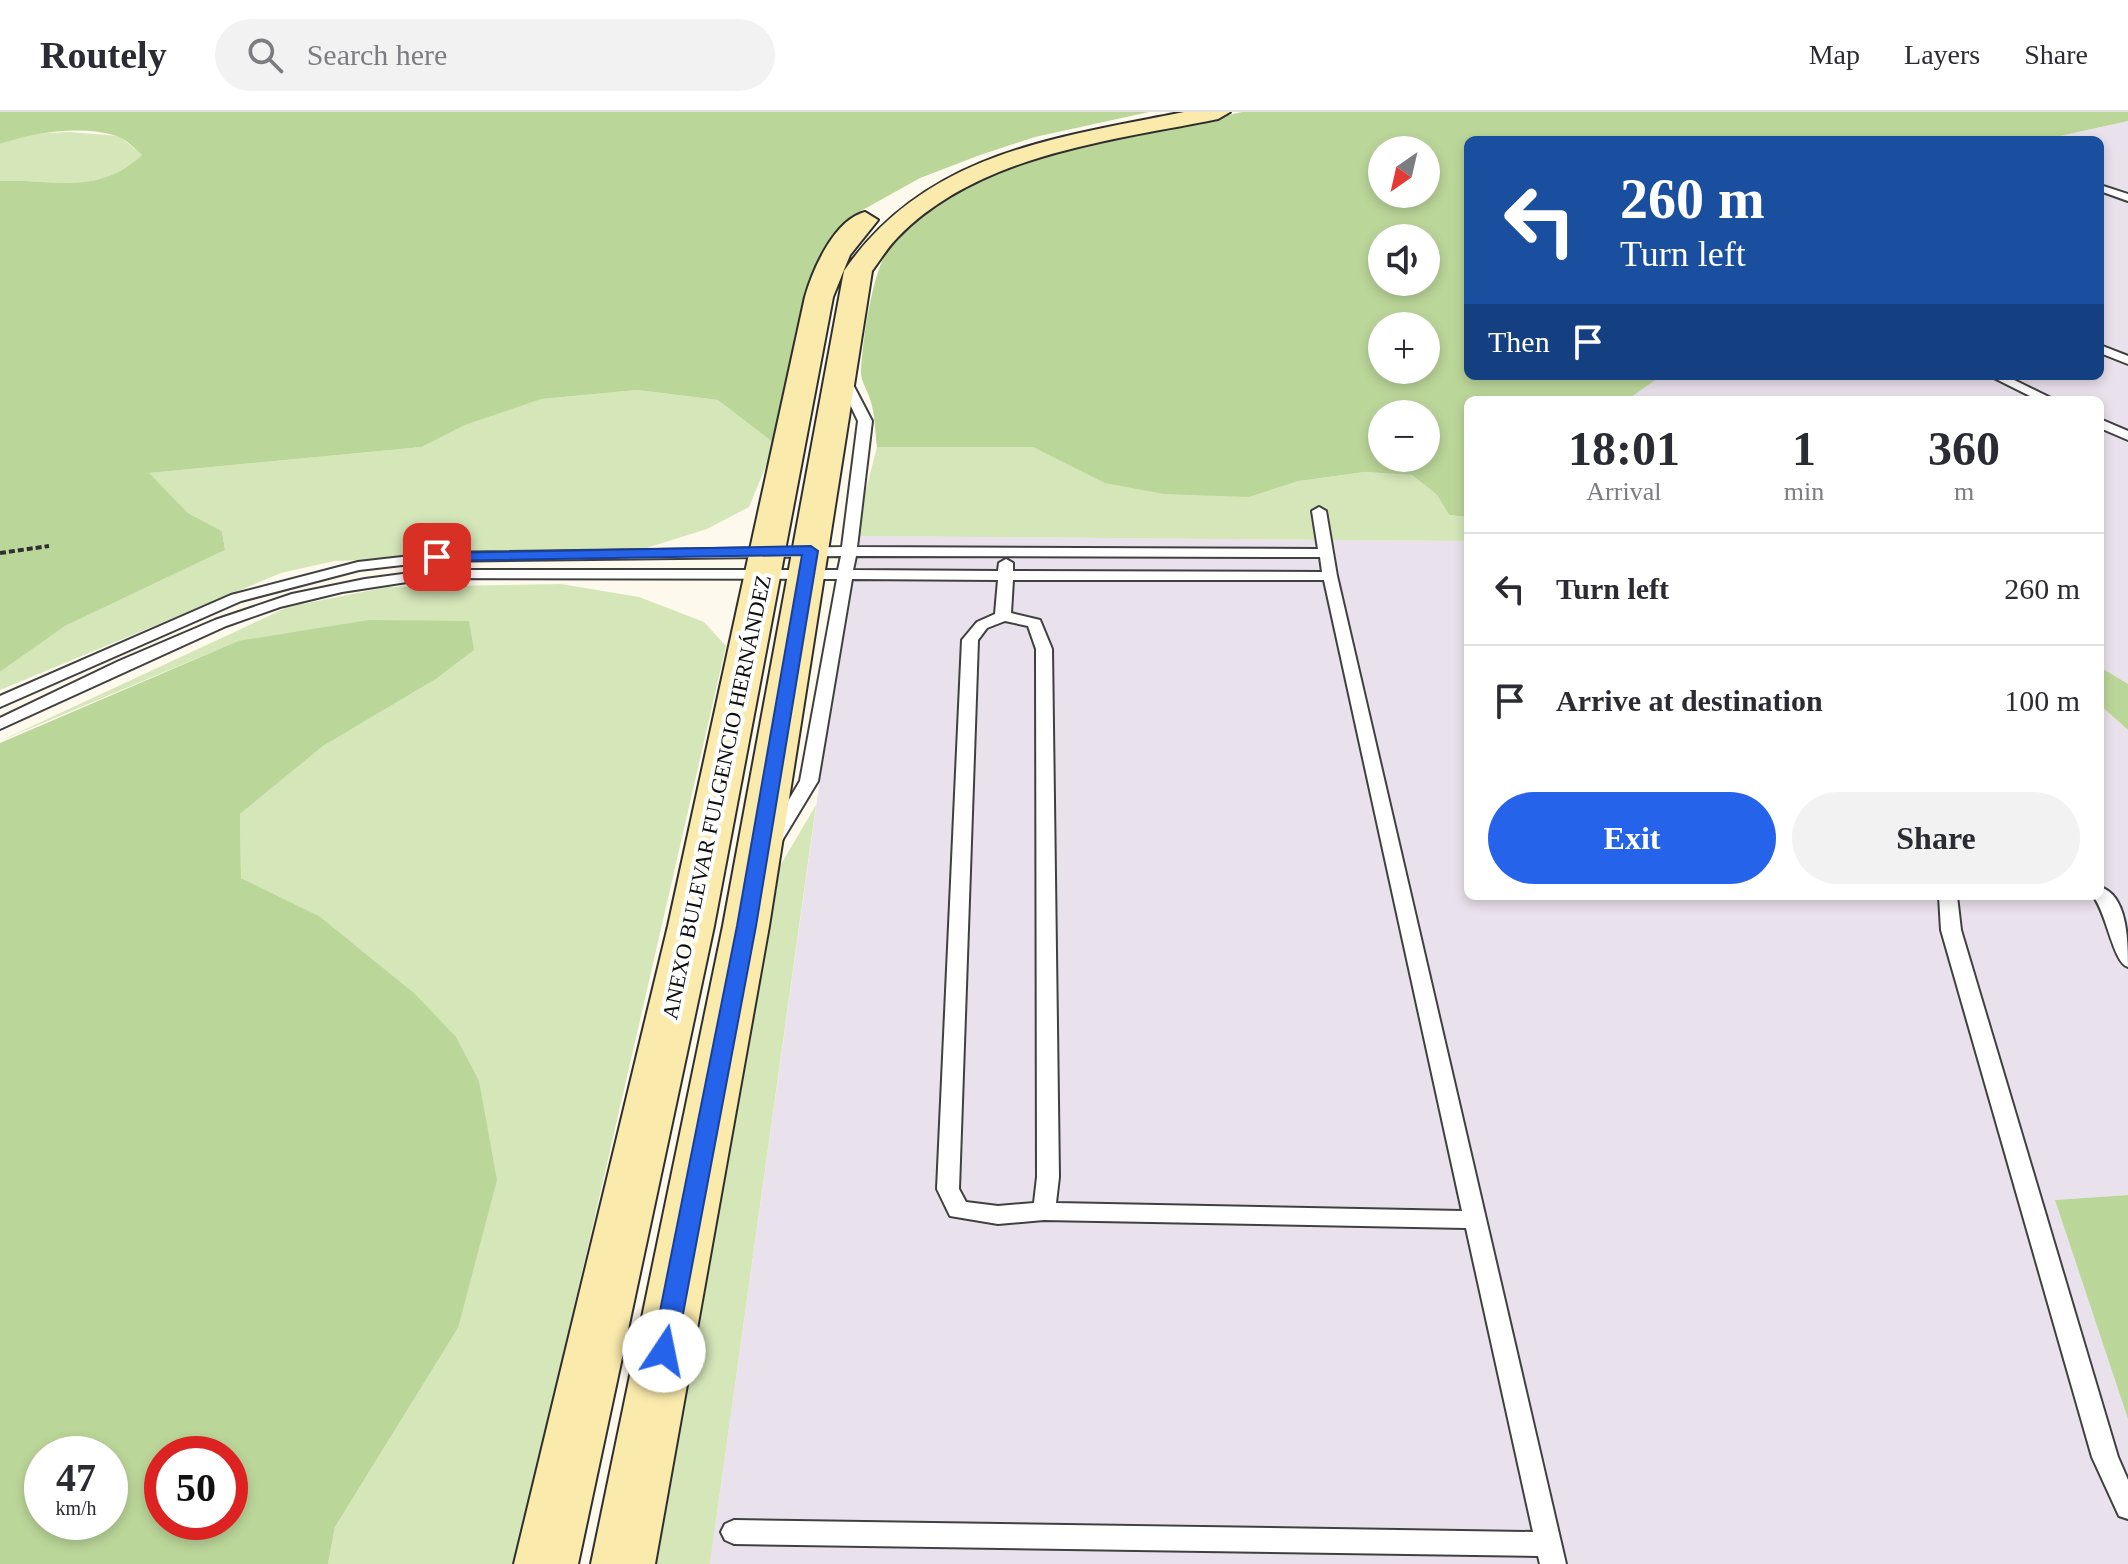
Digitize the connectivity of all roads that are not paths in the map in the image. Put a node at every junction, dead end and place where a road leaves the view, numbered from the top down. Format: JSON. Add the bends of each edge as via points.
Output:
{"nodes":[{"id":1,"x":1169,"y":112,"type":"edge"},
{"id":2,"x":1218,"y":112,"type":"edge"},
{"id":3,"x":2128,"y":183,"type":"edge"},
{"id":4,"x":2106,"y":190,"type":"edge"},
{"id":5,"x":2128,"y":198,"type":"edge"},
{"id":6,"x":2104,"y":351,"type":"edge"},
{"id":7,"x":2128,"y":360,"type":"edge"},
{"id":8,"x":2005,"y":380,"type":"edge"},
{"id":9,"x":2040,"y":396,"type":"edge"},
{"id":10,"x":2104,"y":425,"type":"edge"},
{"id":11,"x":2128,"y":436,"type":"edge"},
{"id":12,"x":1319,"y":511,"type":"dead end"},
{"id":13,"x":1006,"y":553,"type":"junction"},
{"id":14,"x":1326,"y":553,"type":"junction"},
{"id":15,"x":576,"y":555,"type":"junction"},
{"id":16,"x":766,"y":564,"type":"junction"},
{"id":17,"x":828,"y":564,"type":"junction"},
{"id":18,"x":568,"y":574,"type":"junction"},
{"id":19,"x":1005,"y":576,"type":"junction"},
{"id":20,"x":1330,"y":576,"type":"junction"},
{"id":21,"x":1003,"y":616,"type":"junction"},
{"id":22,"x":0,"y":702,"type":"edge"},
{"id":23,"x":0,"y":724,"type":"edge"},
{"id":24,"x":2104,"y":897,"type":"edge"},
{"id":25,"x":1948,"y":900,"type":"edge"},
{"id":26,"x":2128,"y":961,"type":"edge"},
{"id":27,"x":1044,"y":1211,"type":"junction"},
{"id":28,"x":1475,"y":1220,"type":"junction"},
{"id":29,"x":2128,"y":1508,"type":"edge"},
{"id":30,"x":734,"y":1532,"type":"dead end"},
{"id":31,"x":1551,"y":1554,"type":"edge"},
{"id":32,"x":546,"y":1564,"type":"edge"},
{"id":33,"x":623,"y":1564,"type":"edge"}],
"edges":[{"from":1,"to":16,"type":"main road","name":"ANEXO BULEVAR FULGENCIO HERNÁNDEZ","via":[[1056,136],[966,163],[892,199],[841,244],[819,297]]},
{"from":2,"to":17,"type":"main road","name":"ANEXO BULEVAR FULGENCIO HERNÁNDEZ","via":[[987,169],[919,204],[872,247],[858,271],[840,371]]},
{"from":3,"to":4,"type":"lane"},
{"from":4,"to":5,"type":"lane"},
{"from":6,"to":7,"type":"lane"},
{"from":8,"to":9,"type":"lane"},
{"from":10,"to":11,"type":"lane"},
{"from":12,"to":14,"type":"lane"},
{"from":13,"to":14,"type":"lane"},
{"from":13,"to":17,"type":"lane"},
{"from":13,"to":19,"type":"lane"},
{"from":14,"to":20,"type":"lane"},
{"from":15,"to":16,"type":"lane"},
{"from":15,"to":18,"type":"lane"},
{"from":15,"to":22,"type":"lane","via":[[437,557],[358,566],[292,581],[173,623]]},
{"from":16,"to":17,"type":"lane"},
{"from":16,"to":17,"type":"lane"},
{"from":16,"to":18,"type":"lane"},
{"from":16,"to":32,"type":"main road","name":"ANEXO BULEVAR FULGENCIO HERNÁNDEZ","via":[[691,926]]},
{"from":17,"to":19,"type":"lane"},
{"from":17,"to":33,"type":"main road","name":"ANEXO BULEVAR FULGENCIO HERNÁNDEZ","via":[[756,869]]},
{"from":18,"to":23,"type":"lane","via":[[433,574],[310,594],[195,633]]},
{"from":19,"to":20,"type":"lane"},
{"from":19,"to":21,"type":"lane"},
{"from":20,"to":28,"type":"lane"},
{"from":21,"to":27,"type":"lane","via":[[1035,623],[1044,649]]},
{"from":21,"to":27,"type":"lane","via":[[982,625],[970,640],[948,1189],[958,1210],[998,1215]]},
{"from":24,"to":26,"type":"lane"},
{"from":25,"to":29,"type":"lane","via":[[1951,930],[2105,1457]]},
{"from":27,"to":28,"type":"lane"},
{"from":28,"to":31,"type":"lane"},
{"from":30,"to":31,"type":"lane"}]}
